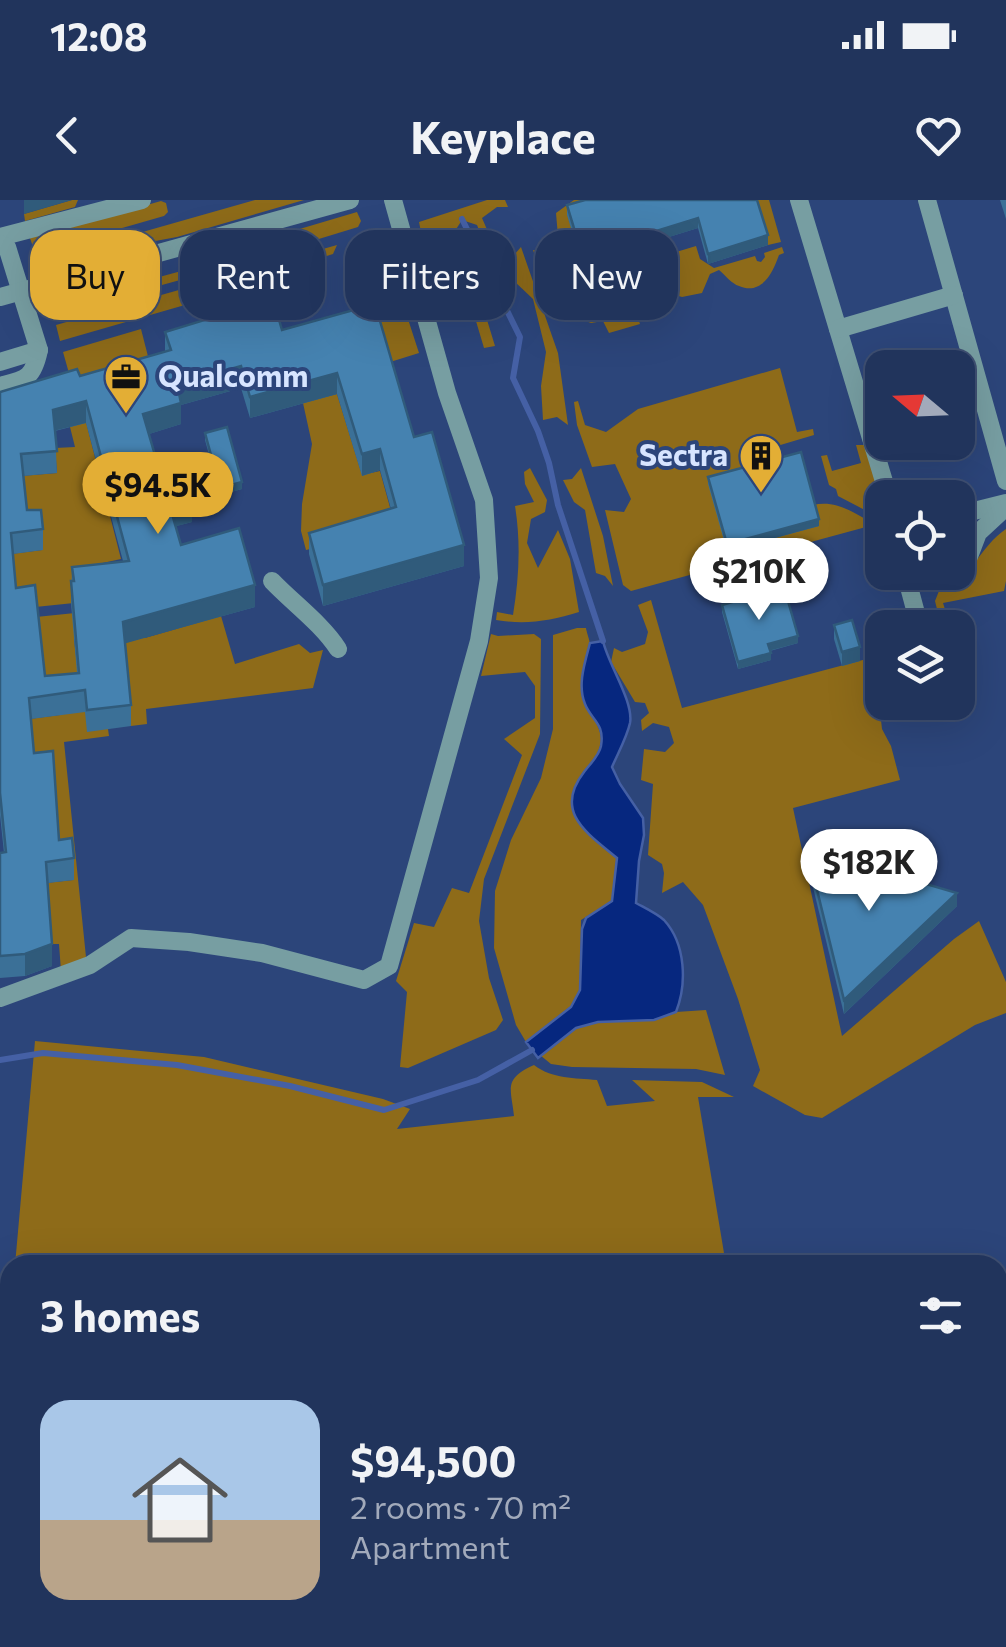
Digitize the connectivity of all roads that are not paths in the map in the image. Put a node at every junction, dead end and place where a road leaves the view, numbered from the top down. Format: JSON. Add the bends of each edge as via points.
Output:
{"nodes":[{"id":1,"x":142,"y":200,"type":"edge"},
{"id":2,"x":350,"y":200,"type":"edge"},
{"id":3,"x":393,"y":200,"type":"edge"},
{"id":4,"x":799,"y":200,"type":"edge"},
{"id":5,"x":927,"y":200,"type":"edge"},
{"id":6,"x":0,"y":241,"type":"edge"},
{"id":7,"x":20,"y":292,"type":"junction"},
{"id":8,"x":954,"y":295,"type":"junction"},
{"id":9,"x":0,"y":297,"type":"edge"},
{"id":10,"x":838,"y":328,"type":"junction"},
{"id":11,"x":39,"y":350,"type":"junction"},
{"id":12,"x":0,"y":362,"type":"edge"},
{"id":13,"x":0,"y":386,"type":"edge"},
{"id":14,"x":884,"y":480,"type":"edge"},
{"id":15,"x":1006,"y":481,"type":"edge"},
{"id":16,"x":1006,"y":505,"type":"edge"},
{"id":17,"x":975,"y":512,"type":"edge"},
{"id":18,"x":975,"y":541,"type":"edge"},
{"id":19,"x":272,"y":581,"type":"dead end"},
{"id":20,"x":338,"y":650,"type":"dead end"},
{"id":21,"x":0,"y":998,"type":"edge"}],
"edges":[{"from":1,"to":6,"type":"street"},
{"from":2,"to":7,"type":"street"},
{"from":3,"to":21,"type":"street","via":[[446,393],[484,500],[489,578],[479,641],[389,966],[364,980],[262,953],[132,938],[90,965]]},
{"from":4,"to":10,"type":"street"},
{"from":5,"to":8,"type":"street"},
{"from":6,"to":7,"type":"street"},
{"from":7,"to":9,"type":"street"},
{"from":7,"to":11,"type":"street"},
{"from":8,"to":10,"type":"street"},
{"from":8,"to":15,"type":"street"},
{"from":10,"to":14,"type":"street"},
{"from":11,"to":12,"type":"street"},
{"from":11,"to":13,"type":"street","via":[[27,379]]},
{"from":16,"to":17,"type":"street"},
{"from":16,"to":18,"type":"street"},
{"from":19,"to":20,"type":"street"}]}
